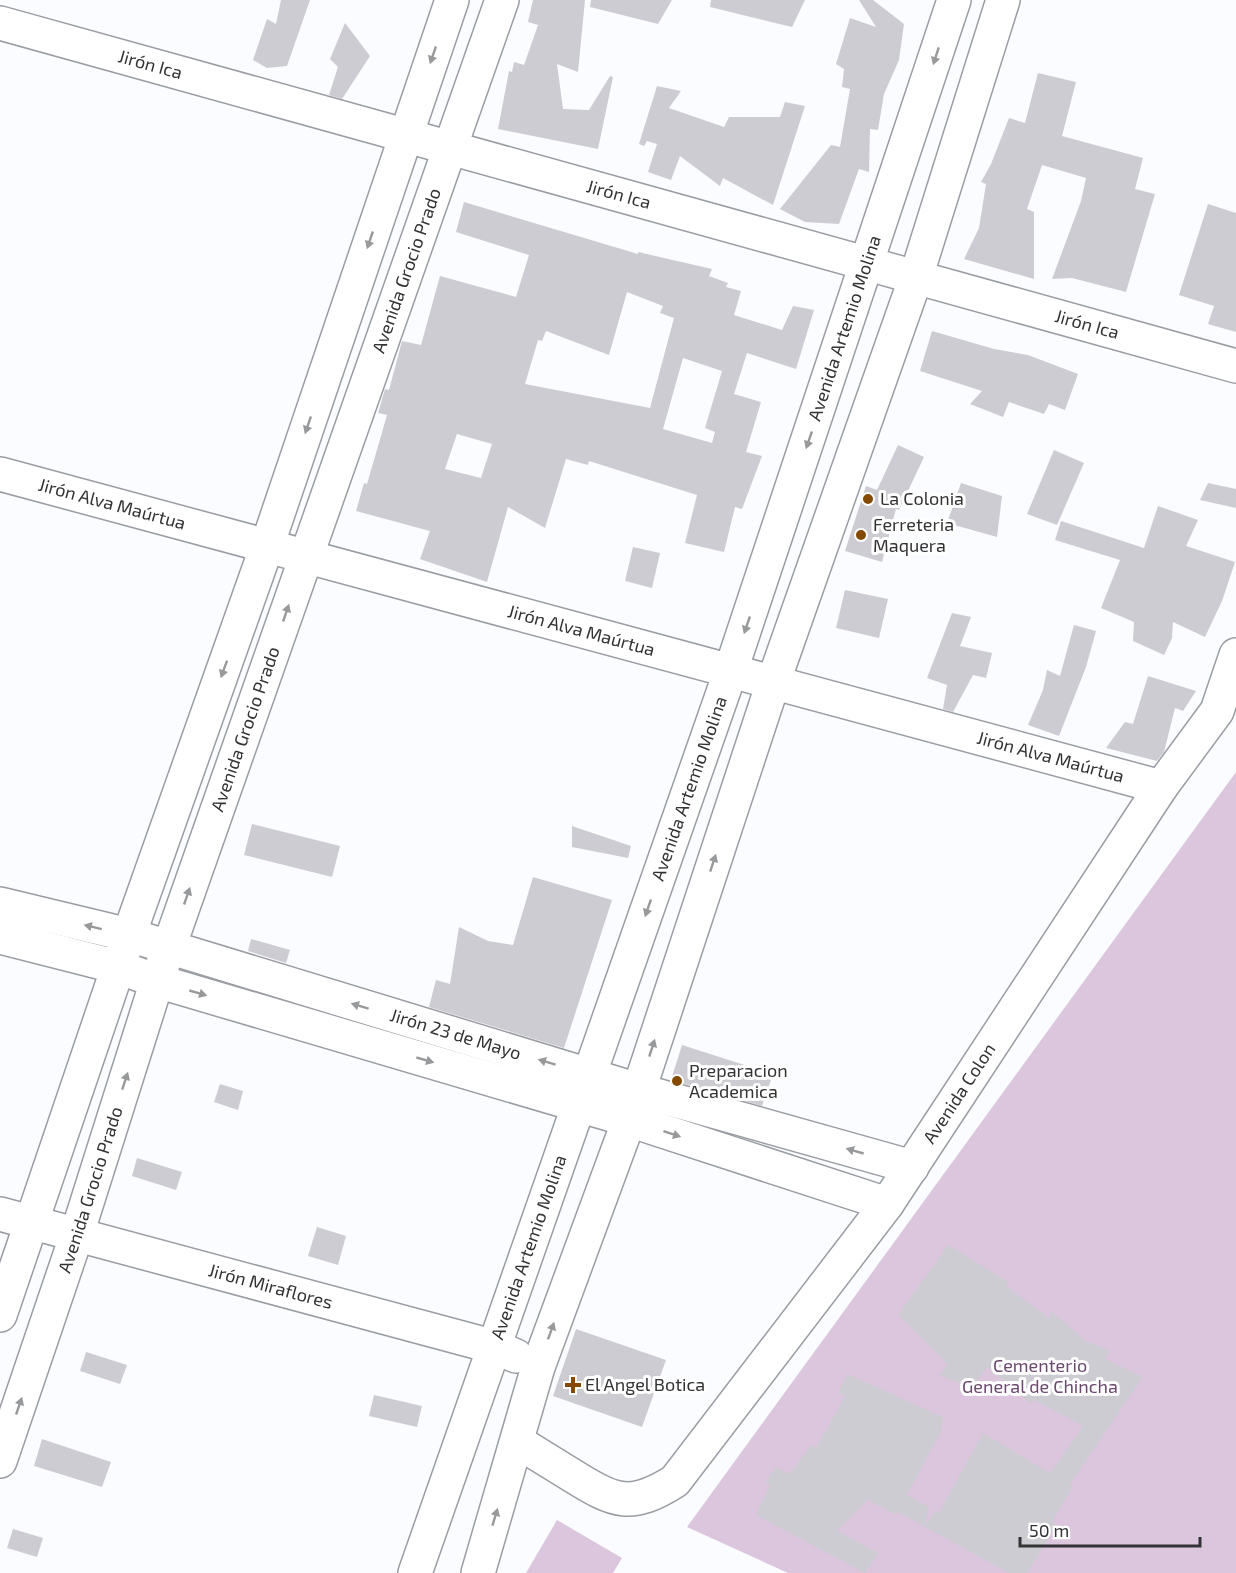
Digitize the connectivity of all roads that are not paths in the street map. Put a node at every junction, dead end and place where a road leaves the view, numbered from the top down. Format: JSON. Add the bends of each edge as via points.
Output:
{"nodes":[{"id":1,"x":452,"y":0,"type":"edge"},
{"id":2,"x":501,"y":0,"type":"edge"},
{"id":3,"x":954,"y":0,"type":"edge"},
{"id":4,"x":1003,"y":0,"type":"edge"},
{"id":5,"x":0,"y":23,"type":"edge"},
{"id":6,"x":405,"y":136,"type":"junction"},
{"id":7,"x":450,"y":148,"type":"junction"},
{"id":8,"x":868,"y":262,"type":"junction"},
{"id":9,"x":916,"y":277,"type":"junction"},
{"id":10,"x":1236,"y":366,"type":"edge"},
{"id":11,"x":0,"y":474,"type":"edge"},
{"id":12,"x":267,"y":546,"type":"junction"},
{"id":13,"x":306,"y":555,"type":"junction"},
{"id":14,"x":1236,"y":655,"type":"edge"},
{"id":15,"x":731,"y":670,"type":"junction"},
{"id":16,"x":773,"y":683,"type":"junction"},
{"id":17,"x":1161,"y":787,"type":"junction"},
{"id":18,"x":0,"y":904,"type":"edge"},
{"id":19,"x":129,"y":936,"type":"junction"},
{"id":20,"x":0,"y":937,"type":"edge"},
{"id":21,"x":168,"y":949,"type":"junction"},
{"id":22,"x":118,"y":967,"type":"junction"},
{"id":23,"x":157,"y":981,"type":"junction"},
{"id":24,"x":590,"y":1075,"type":"junction"},
{"id":25,"x":633,"y":1105,"type":"junction"},
{"id":26,"x":580,"y":1106,"type":"junction"},
{"id":27,"x":912,"y":1167,"type":"junction"},
{"id":28,"x":887,"y":1204,"type":"junction"},
{"id":29,"x":0,"y":1214,"type":"edge"},
{"id":30,"x":31,"y":1223,"type":"junction"},
{"id":31,"x":77,"y":1234,"type":"junction"},
{"id":32,"x":0,"y":1315,"type":"edge"},
{"id":33,"x":495,"y":1347,"type":"junction"},
{"id":34,"x":538,"y":1367,"type":"junction"},
{"id":35,"x":518,"y":1442,"type":"junction"},
{"id":36,"x":0,"y":1461,"type":"edge"},
{"id":37,"x":415,"y":1573,"type":"edge"},
{"id":38,"x":478,"y":1573,"type":"edge"}],
"edges":[{"from":1,"to":6,"type":"street","one_way":true},
{"from":2,"to":7,"type":"street","name":"Avenida Grocio Prado"},
{"from":3,"to":8,"type":"street","name":"Avenida Artemio Molina","one_way":true},
{"from":4,"to":9,"type":"street"},
{"from":5,"to":6,"type":"street","name":"Jirón Ica"},
{"from":6,"to":7,"type":"street","name":"Jirón Ica"},
{"from":6,"to":12,"type":"street","one_way":true},
{"from":7,"to":8,"type":"street","name":"Jirón Ica"},
{"from":7,"to":13,"type":"street","name":"Avenida Grocio Prado"},
{"from":8,"to":9,"type":"street","name":"Jirón Ica"},
{"from":8,"to":15,"type":"street","name":"Avenida Artemio Molina","one_way":true},
{"from":9,"to":10,"type":"street","name":"Jirón Ica"},
{"from":9,"to":16,"type":"street"},
{"from":11,"to":12,"type":"street","name":"Jirón Alva Maúrtua"},
{"from":12,"to":13,"type":"street","name":"Jirón Alva Maúrtua"},
{"from":12,"to":19,"type":"street","one_way":true},
{"from":13,"to":15,"type":"street","name":"Jirón Alva Maúrtua"},
{"from":21,"to":13,"type":"street","name":"Avenida Grocio Prado","one_way":true},
{"from":14,"to":17,"type":"street","name":"Avenida Colon","via":[[1217,711]]},
{"from":15,"to":16,"type":"street","name":"Jirón Alva Maúrtua"},
{"from":15,"to":24,"type":"street","name":"Avenida Artemio Molina","one_way":true},
{"from":16,"to":17,"type":"street","name":"Jirón Alva Maúrtua"},
{"from":25,"to":16,"type":"street","one_way":true},
{"from":17,"to":27,"type":"street","name":"Avenida Colon"},
{"from":19,"to":18,"type":"street","name":"Jirón 23 de Mayo","one_way":true},
{"from":19,"to":21,"type":"street","name":"Jirón 23 de Mayo"},
{"from":19,"to":22,"type":"street"},
{"from":20,"to":22,"type":"street","name":"Jirón 23 de Mayo"},
{"from":21,"to":23,"type":"street","name":"Avenida Grocio Prado"},
{"from":24,"to":21,"type":"street","name":"Jirón 23 de Mayo","one_way":true},
{"from":22,"to":23,"type":"street","name":"Jirón 23 de Mayo"},
{"from":22,"to":30,"type":"street"},
{"from":23,"to":26,"type":"street","name":"Jirón 23 de Mayo","one_way":true},
{"from":31,"to":23,"type":"street","name":"Avenida Grocio Prado","one_way":true},
{"from":24,"to":25,"type":"street","name":"Jirón 23 de Mayo"},
{"from":24,"to":26,"type":"street","name":"Avenida Artemio Molina"},
{"from":25,"to":26,"type":"street","name":"Jirón 23 de Mayo"},
{"from":27,"to":25,"type":"street","name":"Jirón 23 de Mayo","one_way":true},
{"from":25,"to":28,"type":"street","name":"Jirón 23 de Mayo","one_way":true},
{"from":34,"to":25,"type":"street","one_way":true},
{"from":26,"to":33,"type":"street","name":"Avenida Artemio Molina"},
{"from":27,"to":28,"type":"street","name":"Avenida Colon"},
{"from":28,"to":35,"type":"street","name":"Avenida Colon","via":[[675,1481],[640,1498],[605,1496]]},
{"from":29,"to":30,"type":"street","name":"Jirón Miraflores"},
{"from":30,"to":31,"type":"street","name":"Jirón Miraflores"},
{"from":30,"to":32,"type":"street"},
{"from":31,"to":33,"type":"street","name":"Jirón Miraflores"},
{"from":36,"to":31,"type":"street","name":"Avenida Grocio Prado","one_way":true},
{"from":33,"to":34,"type":"street","name":"Jirón Miraflores"},
{"from":33,"to":37,"type":"street","name":"Avenida Artemio Molina"},
{"from":34,"to":35,"type":"street"},
{"from":38,"to":35,"type":"street","one_way":true}]}
